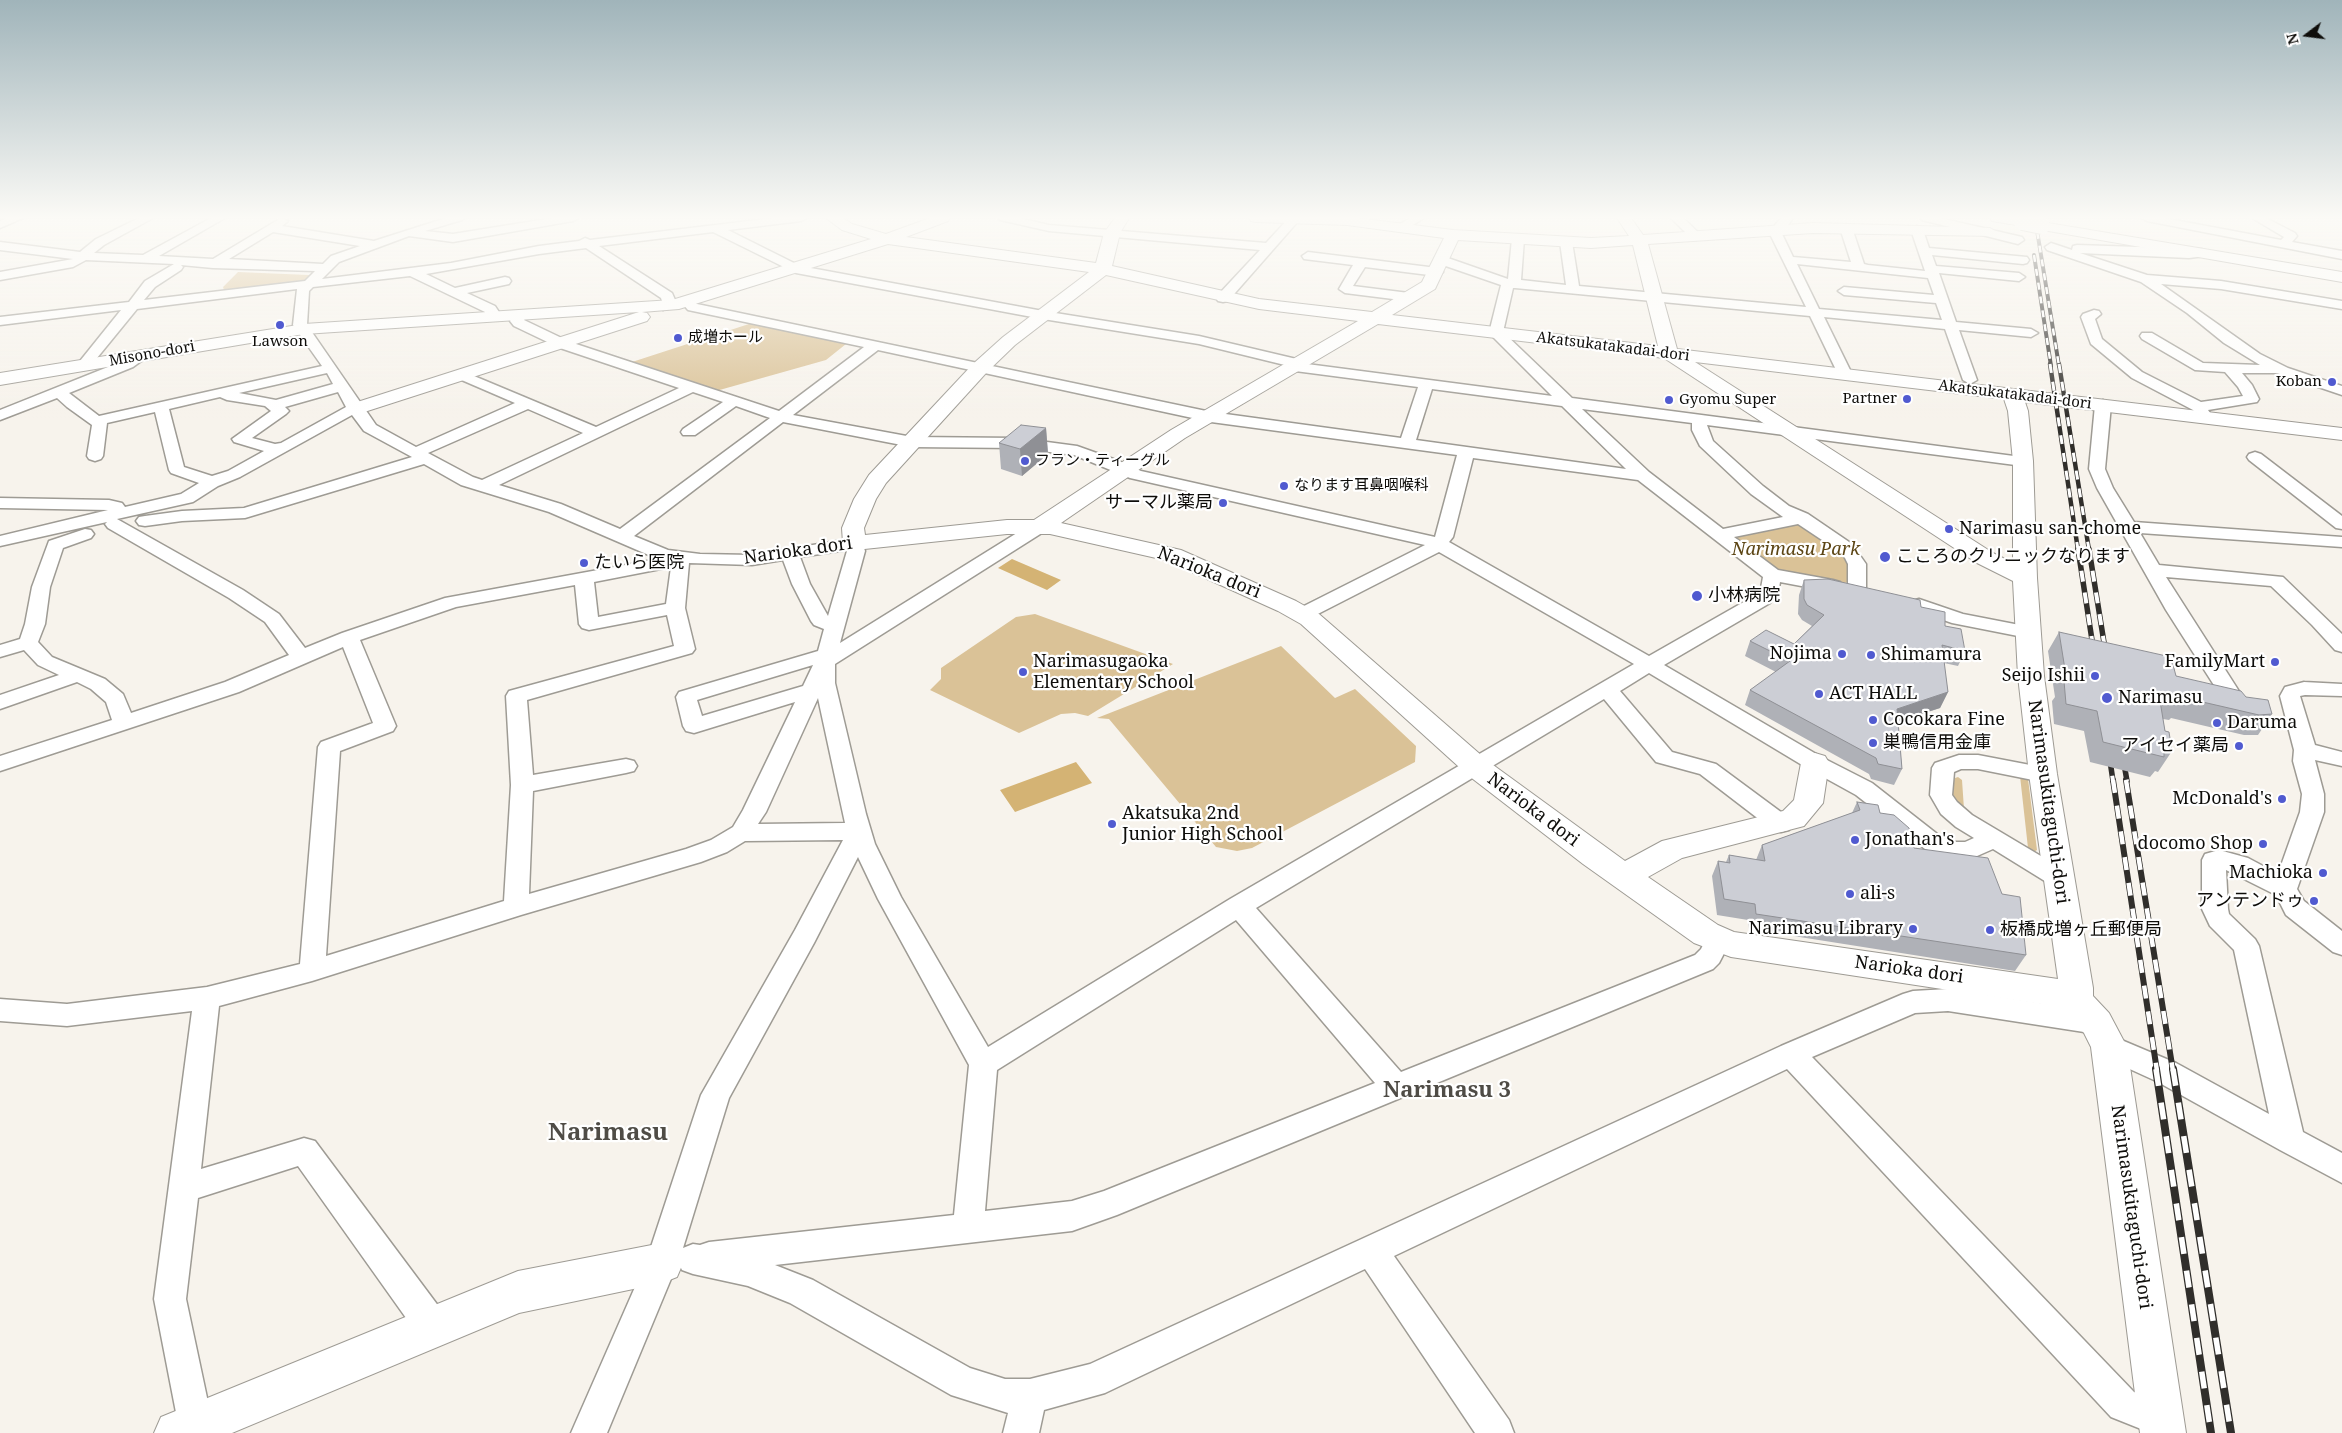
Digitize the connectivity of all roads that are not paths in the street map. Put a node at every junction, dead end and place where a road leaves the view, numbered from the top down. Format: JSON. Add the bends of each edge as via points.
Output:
{"nodes":[{"id":1,"x":1511,"y":284,"type":"edge"},
{"id":2,"x":149,"y":285,"type":"edge"},
{"id":3,"x":308,"y":285,"type":"joint"},
{"id":4,"x":438,"y":285,"type":"edge"},
{"id":5,"x":487,"y":285,"type":"edge"},
{"id":6,"x":651,"y":285,"type":"edge"},
{"id":7,"x":744,"y":285,"type":"edge"},
{"id":8,"x":881,"y":285,"type":"edge"},
{"id":9,"x":1082,"y":285,"type":"edge"},
{"id":10,"x":1169,"y":285,"type":"edge"},
{"id":11,"x":1235,"y":285,"type":"edge"},
{"id":12,"x":1347,"y":285,"type":"edge"},
{"id":13,"x":1428,"y":285,"type":"edge"},
{"id":14,"x":1522,"y":285,"type":"edge"},
{"id":15,"x":1572,"y":285,"type":"edge"},
{"id":16,"x":1651,"y":285,"type":"edge"},
{"id":17,"x":1801,"y":285,"type":"edge"},
{"id":18,"x":1937,"y":285,"type":"edge"},
{"id":19,"x":2154,"y":285,"type":"edge"},
{"id":20,"x":2209,"y":285,"type":"edge"},
{"id":21,"x":1573,"y":289,"type":"junction"},
{"id":22,"x":1844,"y":291,"type":"dead end"},
{"id":23,"x":453,"y":292,"type":"junction"},
{"id":24,"x":1409,"y":296,"type":"junction"},
{"id":25,"x":1654,"y":297,"type":"junction"},
{"id":26,"x":1223,"y":298,"type":"junction"},
{"id":27,"x":1942,"y":300,"type":"junction"},
{"id":28,"x":688,"y":302,"type":"junction"},
{"id":29,"x":2342,"y":305,"type":"edge"},
{"id":30,"x":663,"y":306,"type":"junction"},
{"id":31,"x":130,"y":307,"type":"junction"},
{"id":32,"x":1815,"y":312,"type":"junction"},
{"id":33,"x":2094,"y":314,"type":"dead end"},
{"id":34,"x":520,"y":315,"type":"junction"},
{"id":35,"x":1043,"y":315,"type":"junction"},
{"id":36,"x":490,"y":317,"type":"junction"},
{"id":37,"x":1374,"y":318,"type":"junction"},
{"id":38,"x":0,"y":321,"type":"edge"},
{"id":39,"x":1950,"y":325,"type":"junction"},
{"id":40,"x":304,"y":329,"type":"junction"},
{"id":41,"x":2031,"y":332,"type":"dead end"},
{"id":42,"x":1496,"y":333,"type":"junction"},
{"id":43,"x":2147,"y":336,"type":"dead end"},
{"id":44,"x":561,"y":343,"type":"junction"},
{"id":45,"x":875,"y":346,"type":"junction"},
{"id":46,"x":1669,"y":353,"type":"junction"},
{"id":47,"x":141,"y":356,"type":"junction"},
{"id":48,"x":1297,"y":365,"type":"junction"},
{"id":49,"x":83,"y":366,"type":"junction"},
{"id":50,"x":331,"y":368,"type":"junction"},
{"id":51,"x":980,"y":368,"type":"junction"},
{"id":52,"x":2230,"y":369,"type":"junction"},
{"id":53,"x":2281,"y":370,"type":"junction"},
{"id":54,"x":462,"y":374,"type":"junction"},
{"id":55,"x":1845,"y":374,"type":"junction"},
{"id":56,"x":0,"y":379,"type":"edge"},
{"id":57,"x":1970,"y":380,"type":"dead end"},
{"id":58,"x":1426,"y":384,"type":"junction"},
{"id":59,"x":342,"y":386,"type":"junction"},
{"id":60,"x":692,"y":387,"type":"junction"},
{"id":61,"x":2342,"y":391,"type":"edge"},
{"id":62,"x":60,"y":392,"type":"junction"},
{"id":63,"x":223,"y":393,"type":"junction"},
{"id":64,"x":2013,"y":396,"type":"junction"},
{"id":65,"x":734,"y":401,"type":"junction"},
{"id":66,"x":1566,"y":402,"type":"junction"},
{"id":67,"x":528,"y":403,"type":"junction"},
{"id":68,"x":274,"y":404,"type":"junction"},
{"id":69,"x":2103,"y":406,"type":"junction"},
{"id":70,"x":161,"y":407,"type":"junction"},
{"id":71,"x":355,"y":409,"type":"junction"},
{"id":72,"x":2202,"y":412,"type":"junction"},
{"id":73,"x":0,"y":415,"type":"edge"},
{"id":74,"x":782,"y":417,"type":"junction"},
{"id":75,"x":1211,"y":417,"type":"junction"},
{"id":76,"x":1699,"y":419,"type":"junction"},
{"id":77,"x":100,"y":421,"type":"junction"},
{"id":78,"x":1788,"y":430,"type":"junction"},
{"id":79,"x":689,"y":432,"type":"dead end"},
{"id":80,"x":597,"y":433,"type":"junction"},
{"id":81,"x":2342,"y":434,"type":"edge"},
{"id":82,"x":912,"y":442,"type":"junction"},
{"id":83,"x":1407,"y":444,"type":"junction"},
{"id":84,"x":275,"y":449,"type":"junction"},
{"id":85,"x":1466,"y":452,"type":"junction"},
{"id":86,"x":95,"y":456,"type":"dead end"},
{"id":87,"x":421,"y":456,"type":"junction"},
{"id":88,"x":2255,"y":457,"type":"dead end"},
{"id":89,"x":2022,"y":461,"type":"junction"},
{"id":90,"x":1124,"y":469,"type":"junction"},
{"id":91,"x":1643,"y":476,"type":"junction"},
{"id":92,"x":212,"y":482,"type":"junction"},
{"id":93,"x":484,"y":486,"type":"junction"},
{"id":94,"x":2312,"y":501,"type":"junction"},
{"id":95,"x":0,"y":503,"type":"edge"},
{"id":96,"x":2342,"y":503,"type":"edge"},
{"id":97,"x":1802,"y":518,"type":"junction"},
{"id":98,"x":115,"y":522,"type":"junction"},
{"id":99,"x":2342,"y":524,"type":"edge"},
{"id":100,"x":1039,"y":526,"type":"junction"},
{"id":101,"x":2128,"y":527,"type":"junction"},
{"id":102,"x":1720,"y":535,"type":"junction"},
{"id":103,"x":622,"y":536,"type":"junction"},
{"id":104,"x":0,"y":541,"type":"edge"},
{"id":105,"x":2342,"y":542,"type":"edge"},
{"id":106,"x":855,"y":543,"type":"junction"},
{"id":107,"x":1438,"y":544,"type":"junction"},
{"id":108,"x":790,"y":555,"type":"junction"},
{"id":109,"x":681,"y":558,"type":"junction"},
{"id":110,"x":2154,"y":570,"type":"junction"},
{"id":111,"x":1772,"y":575,"type":"junction"},
{"id":112,"x":584,"y":578,"type":"junction"},
{"id":113,"x":2025,"y":578,"type":"junction"},
{"id":114,"x":1902,"y":600,"type":"edge"},
{"id":115,"x":675,"y":608,"type":"junction"},
{"id":116,"x":1303,"y":614,"type":"junction"},
{"id":117,"x":2319,"y":621,"type":"junction"},
{"id":118,"x":2342,"y":625,"type":"edge"},
{"id":119,"x":835,"y":626,"type":"junction"},
{"id":120,"x":2028,"y":632,"type":"junction"},
{"id":121,"x":349,"y":637,"type":"junction"},
{"id":122,"x":28,"y":643,"type":"junction"},
{"id":123,"x":2342,"y":646,"type":"edge"},
{"id":124,"x":0,"y":651,"type":"edge"},
{"id":125,"x":301,"y":657,"type":"junction"},
{"id":126,"x":826,"y":658,"type":"junction"},
{"id":127,"x":1650,"y":665,"type":"junction"},
{"id":128,"x":78,"y":676,"type":"junction"},
{"id":129,"x":2315,"y":688,"type":"junction"},
{"id":130,"x":811,"y":690,"type":"junction"},
{"id":131,"x":1606,"y":690,"type":"junction"},
{"id":132,"x":2342,"y":690,"type":"edge"},
{"id":133,"x":2342,"y":696,"type":"edge"},
{"id":134,"x":0,"y":702,"type":"edge"},
{"id":135,"x":2250,"y":712,"type":"edge"},
{"id":136,"x":122,"y":722,"type":"junction"},
{"id":137,"x":2305,"y":750,"type":"junction"},
{"id":138,"x":2342,"y":759,"type":"edge"},
{"id":139,"x":1815,"y":763,"type":"junction"},
{"id":140,"x":0,"y":764,"type":"edge"},
{"id":141,"x":1474,"y":765,"type":"junction"},
{"id":142,"x":626,"y":766,"type":"dead end"},
{"id":143,"x":2043,"y":774,"type":"junction"},
{"id":144,"x":522,"y":785,"type":"junction"},
{"id":145,"x":1781,"y":824,"type":"junction"},
{"id":146,"x":859,"y":831,"type":"junction"},
{"id":147,"x":741,"y":833,"type":"junction"},
{"id":148,"x":1993,"y":839,"type":"junction"},
{"id":149,"x":1624,"y":876,"type":"junction"},
{"id":150,"x":2057,"y":877,"type":"junction"},
{"id":151,"x":2284,"y":890,"type":"junction"},
{"id":152,"x":1239,"y":906,"type":"junction"},
{"id":153,"x":516,"y":907,"type":"junction"},
{"id":154,"x":1718,"y":940,"type":"junction"},
{"id":155,"x":2341,"y":944,"type":"edge"},
{"id":156,"x":312,"y":971,"type":"junction"},
{"id":157,"x":207,"y":998,"type":"junction"},
{"id":158,"x":0,"y":1010,"type":"edge"},
{"id":159,"x":2094,"y":1023,"type":"junction"},
{"id":160,"x":1791,"y":1054,"type":"junction"},
{"id":161,"x":983,"y":1064,"type":"junction"},
{"id":162,"x":1395,"y":1086,"type":"junction"},
{"id":163,"x":2290,"y":1141,"type":"junction"},
{"id":164,"x":2342,"y":1168,"type":"edge"},
{"id":165,"x":184,"y":1188,"type":"junction"},
{"id":166,"x":968,"y":1227,"type":"junction"},
{"id":167,"x":1372,"y":1252,"type":"junction"},
{"id":168,"x":678,"y":1261,"type":"junction"},
{"id":169,"x":433,"y":1327,"type":"junction"},
{"id":170,"x":1030,"y":1396,"type":"junction"},
{"id":171,"x":2162,"y":1426,"type":"edge"},
{"id":172,"x":186,"y":1429,"type":"edge"},
{"id":173,"x":589,"y":1433,"type":"edge"},
{"id":174,"x":1022,"y":1433,"type":"edge"},
{"id":175,"x":1496,"y":1433,"type":"edge"}],
"edges":[{"from":1,"to":42,"type":"street"},
{"from":2,"to":31,"type":"street"},
{"from":3,"to":31,"type":"street"},
{"from":3,"to":40,"type":"street","via":[[303,290],[300,325]]},
{"from":4,"to":23,"type":"street"},
{"from":5,"to":23,"type":"street"},
{"from":6,"to":30,"type":"street","via":[[668,296],[669,302]]},
{"from":7,"to":28,"type":"street"},
{"from":8,"to":35,"type":"street"},
{"from":9,"to":35,"type":"street"},
{"from":10,"to":26,"type":"street","name":"Akatsukatakadai-dori"},
{"from":11,"to":26,"type":"street"},
{"from":12,"to":24,"type":"street","via":[[1345,288]]},
{"from":13,"to":24,"type":"street"},
{"from":14,"to":21,"type":"street"},
{"from":15,"to":21,"type":"street"},
{"from":16,"to":25,"type":"street"},
{"from":17,"to":32,"type":"street"},
{"from":18,"to":27,"type":"street"},
{"from":19,"to":53,"type":"street","via":[[2229,340]]},
{"from":20,"to":29,"type":"street"},
{"from":21,"to":25,"type":"street"},
{"from":22,"to":27,"type":"street"},
{"from":23,"to":36,"type":"street","via":[[490,309]]},
{"from":24,"to":37,"type":"street"},
{"from":25,"to":32,"type":"street"},
{"from":25,"to":46,"type":"street"},
{"from":26,"to":37,"type":"street","name":"Akatsukatakadai-dori"},
{"from":27,"to":39,"type":"street"},
{"from":28,"to":30,"type":"street"},
{"from":28,"to":45,"type":"street","via":[[693,308]]},
{"from":30,"to":34,"type":"street","name":"Misono-dori"},
{"from":30,"to":44,"type":"street","via":[[642,317]]},
{"from":31,"to":38,"type":"street"},
{"from":31,"to":49,"type":"street"},
{"from":32,"to":39,"type":"street"},
{"from":32,"to":55,"type":"street"},
{"from":33,"to":72,"type":"street","via":[[2088,317],[2096,341],[2152,385]]},
{"from":34,"to":36,"type":"street","name":"Misono-dori"},
{"from":34,"to":44,"type":"street","via":[[519,323]]},
{"from":35,"to":48,"type":"street","via":[[1199,340]]},
{"from":35,"to":51,"type":"street"},
{"from":36,"to":40,"type":"street","name":"Misono-dori"},
{"from":37,"to":42,"type":"street","name":"Akatsukatakadai-dori"},
{"from":37,"to":48,"type":"street"},
{"from":39,"to":41,"type":"street"},
{"from":39,"to":57,"type":"street"},
{"from":40,"to":47,"type":"street","name":"Misono-dori"},
{"from":40,"to":50,"type":"street","name":"Narioka dori"},
{"from":42,"to":46,"type":"street","name":"Akatsukatakadai-dori"},
{"from":42,"to":66,"type":"street"},
{"from":43,"to":52,"type":"street","via":[[2200,367]]},
{"from":44,"to":54,"type":"street"},
{"from":44,"to":60,"type":"street"},
{"from":45,"to":51,"type":"street"},
{"from":45,"to":74,"type":"street"},
{"from":46,"to":55,"type":"street","name":"Akatsukatakadai-dori"},
{"from":46,"to":78,"type":"street"},
{"from":47,"to":49,"type":"street","name":"Misono-dori"},
{"from":47,"to":62,"type":"street"},
{"from":48,"to":58,"type":"street"},
{"from":48,"to":75,"type":"street"},
{"from":49,"to":56,"type":"street","name":"Misono-dori"},
{"from":50,"to":59,"type":"street","name":"Narioka dori"},
{"from":50,"to":63,"type":"street"},
{"from":51,"to":75,"type":"street"},
{"from":51,"to":82,"type":"street"},
{"from":52,"to":53,"type":"street"},
{"from":52,"to":72,"type":"street","via":[[2245,385],[2252,399]]},
{"from":53,"to":61,"type":"street"},
{"from":54,"to":67,"type":"street"},
{"from":54,"to":71,"type":"street"},
{"from":55,"to":64,"type":"street","name":"Akatsukatakadai-dori"},
{"from":58,"to":66,"type":"street"},
{"from":58,"to":83,"type":"street"},
{"from":59,"to":68,"type":"street"},
{"from":59,"to":71,"type":"street","name":"Narioka dori"},
{"from":60,"to":65,"type":"street"},
{"from":60,"to":80,"type":"street"},
{"from":62,"to":73,"type":"street"},
{"from":62,"to":77,"type":"street","via":[[72,404]]},
{"from":63,"to":68,"type":"street","via":[[229,397]]},
{"from":63,"to":70,"type":"street"},
{"from":64,"to":69,"type":"street","name":"Akatsukatakadai-dori"},
{"from":64,"to":89,"type":"street","name":"Narimasukitaguchi-dori","via":[[2018,411]]},
{"from":65,"to":74,"type":"street"},
{"from":65,"to":79,"type":"street"},
{"from":66,"to":76,"type":"street"},
{"from":66,"to":91,"type":"street"},
{"from":67,"to":80,"type":"street"},
{"from":67,"to":87,"type":"street"},
{"from":68,"to":84,"type":"street","via":[[281,411],[240,439]]},
{"from":69,"to":72,"type":"street","name":"Akatsukatakadai-dori"},
{"from":69,"to":101,"type":"street","via":[[2097,469]]},
{"from":70,"to":77,"type":"street"},
{"from":70,"to":92,"type":"street","via":[[177,470]]},
{"from":71,"to":84,"type":"street","via":[[286,448]]},
{"from":71,"to":87,"type":"street","name":"Narioka dori","via":[[370,428]]},
{"from":72,"to":81,"type":"street","name":"Akatsukatakadai-dori"},
{"from":74,"to":82,"type":"street"},
{"from":74,"to":103,"type":"street"},
{"from":75,"to":83,"type":"street"},
{"from":75,"to":90,"type":"street"},
{"from":76,"to":78,"type":"street"},
{"from":76,"to":97,"type":"street","via":[[1702,437],[1711,448],[1783,510]]},
{"from":77,"to":86,"type":"street"},
{"from":78,"to":89,"type":"street"},
{"from":78,"to":113,"type":"street","via":[[1985,558]]},
{"from":80,"to":93,"type":"street"},
{"from":82,"to":90,"type":"street","via":[[1018,443],[1077,451]]},
{"from":82,"to":106,"type":"street","via":[[870,489],[853,528]]},
{"from":83,"to":85,"type":"street"},
{"from":84,"to":92,"type":"street","via":[[234,474]]},
{"from":85,"to":91,"type":"street"},
{"from":85,"to":107,"type":"street","via":[[1444,537]]},
{"from":87,"to":93,"type":"street","name":"Narioka dori","via":[[467,481]]},
{"from":87,"to":98,"type":"street","via":[[245,513]]},
{"from":88,"to":94,"type":"street"},
{"from":89,"to":113,"type":"street","name":"Narimasukitaguchi-dori"},
{"from":90,"to":100,"type":"street"},
{"from":90,"to":107,"type":"street","via":[[1136,475]]},
{"from":91,"to":102,"type":"street"},
{"from":92,"to":98,"type":"street","via":[[186,498]]},
{"from":93,"to":103,"type":"street","name":"Narioka dori","via":[[555,508]]},
{"from":94,"to":96,"type":"street"},
{"from":94,"to":99,"type":"street"},
{"from":95,"to":98,"type":"street","via":[[109,505],[118,511]]},
{"from":97,"to":102,"type":"street"},
{"from":97,"to":111,"type":"street","via":[[1853,556],[1865,592]]},
{"from":98,"to":104,"type":"street"},
{"from":98,"to":122,"type":"street","via":[[55,545],[41,587],[36,624]]},
{"from":98,"to":125,"type":"street","via":[[272,618]]},
{"from":100,"to":106,"type":"street","name":"Narioka dori"},
{"from":100,"to":116,"type":"street","name":"Narioka dori","via":[[1173,555]]},
{"from":100,"to":126,"type":"street"},
{"from":101,"to":105,"type":"street"},
{"from":101,"to":110,"type":"street"},
{"from":102,"to":111,"type":"street"},
{"from":103,"to":109,"type":"street","name":"Narioka dori","via":[[649,550]]},
{"from":106,"to":108,"type":"street","name":"Narioka dori"},
{"from":106,"to":119,"type":"street","via":[[856,551]]},
{"from":107,"to":116,"type":"street"},
{"from":107,"to":127,"type":"street"},
{"from":108,"to":109,"type":"street","name":"Narioka dori","via":[[752,560]]},
{"from":108,"to":119,"type":"street","via":[[820,621]]},
{"from":109,"to":112,"type":"street"},
{"from":109,"to":115,"type":"street"},
{"from":110,"to":117,"type":"street","via":[[2276,581]]},
{"from":110,"to":135,"type":"street","via":[[2239,710]]},
{"from":111,"to":127,"type":"street","via":[[1770,588],[1762,599]]},
{"from":112,"to":115,"type":"street","via":[[589,624]]},
{"from":112,"to":121,"type":"street","via":[[452,602]]},
{"from":113,"to":120,"type":"street","name":"Narimasukitaguchi-dori"},
{"from":114,"to":120,"type":"street","via":[[1959,619]]},
{"from":115,"to":144,"type":"street","via":[[685,649],[516,696]]},
{"from":116,"to":141,"type":"street","name":"Narioka dori"},
{"from":117,"to":118,"type":"street"},
{"from":117,"to":123,"type":"street"},
{"from":119,"to":126,"type":"street"},
{"from":120,"to":143,"type":"street","name":"Narimasukitaguchi-dori"},
{"from":121,"to":125,"type":"street"},
{"from":121,"to":156,"type":"street","via":[[385,726],[329,747]]},
{"from":122,"to":124,"type":"street"},
{"from":122,"to":128,"type":"street","via":[[45,661]]},
{"from":125,"to":136,"type":"street","via":[[232,687]]},
{"from":126,"to":130,"type":"street"},
{"from":126,"to":130,"type":"street","via":[[686,697],[694,726]]},
{"from":126,"to":146,"type":"street","via":[[825,683]]},
{"from":127,"to":131,"type":"street"},
{"from":127,"to":139,"type":"street"},
{"from":128,"to":134,"type":"street"},
{"from":128,"to":136,"type":"street","via":[[98,684],[116,699]]},
{"from":129,"to":132,"type":"street"},
{"from":129,"to":133,"type":"street"},
{"from":129,"to":137,"type":"street","via":[[2296,690],[2290,696]]},
{"from":130,"to":147,"type":"street"},
{"from":131,"to":141,"type":"street"},
{"from":131,"to":145,"type":"street","via":[[1617,699],[1664,758],[1708,769]]},
{"from":136,"to":140,"type":"street"},
{"from":137,"to":138,"type":"street"},
{"from":137,"to":151,"type":"street","via":[[2305,766],[2313,794],[2312,812]]},
{"from":139,"to":145,"type":"street","via":[[1808,803],[1797,816]]},
{"from":139,"to":148,"type":"street","via":[[1868,792],[1940,846],[1968,851]]},
{"from":141,"to":149,"type":"street","name":"Narioka dori"},
{"from":141,"to":152,"type":"street"},
{"from":142,"to":144,"type":"street"},
{"from":143,"to":148,"type":"street","via":[[1968,762],[1943,768],[1941,795],[1949,808]]},
{"from":143,"to":150,"type":"street","name":"Narimasukitaguchi-dori"},
{"from":144,"to":153,"type":"street"},
{"from":145,"to":149,"type":"street","via":[[1673,849]]},
{"from":146,"to":147,"type":"street"},
{"from":146,"to":161,"type":"street","via":[[890,899]]},
{"from":146,"to":168,"type":"street","via":[[805,936],[715,1095]]},
{"from":147,"to":153,"type":"street","via":[[693,856]]},
{"from":148,"to":150,"type":"street"},
{"from":149,"to":154,"type":"street","name":"Narioka dori"},
{"from":150,"to":159,"type":"street","name":"Narimasukitaguchi-dori","via":[[2076,988]]},
{"from":151,"to":155,"type":"street","via":[[2295,908]]},
{"from":151,"to":163,"type":"street","via":[[2239,864],[2214,860],[2215,909],[2219,919],[2246,946]]},
{"from":152,"to":161,"type":"street"},
{"from":152,"to":162,"type":"street"},
{"from":153,"to":156,"type":"street"},
{"from":154,"to":159,"type":"street","name":"Narioka dori","via":[[2065,995]]},
{"from":154,"to":162,"type":"street","via":[[1704,962]]},
{"from":156,"to":157,"type":"street"},
{"from":157,"to":158,"type":"street","via":[[67,1016]]},
{"from":157,"to":165,"type":"street"},
{"from":159,"to":160,"type":"street","via":[[1948,1000],[1913,1002]]},
{"from":159,"to":163,"type":"street","via":[[2156,1066]]},
{"from":159,"to":171,"type":"street","name":"Narimasukitaguchi-dori"},
{"from":160,"to":167,"type":"street"},
{"from":160,"to":171,"type":"street","via":[[2123,1405]]},
{"from":161,"to":166,"type":"street"},
{"from":162,"to":166,"type":"street","via":[[1106,1205],[1072,1216]]},
{"from":163,"to":164,"type":"street"},
{"from":165,"to":169,"type":"street","via":[[304,1152]]},
{"from":165,"to":172,"type":"street","via":[[170,1299]]},
{"from":166,"to":168,"type":"street"},
{"from":167,"to":170,"type":"street","via":[[1093,1381]]},
{"from":167,"to":175,"type":"street"},
{"from":168,"to":169,"type":"street","via":[[518,1292]]},
{"from":168,"to":170,"type":"street","via":[[748,1270],[800,1291],[964,1383],[1004,1396]]},
{"from":168,"to":173,"type":"street"},
{"from":169,"to":172,"type":"street"},
{"from":170,"to":174,"type":"street"}]}
